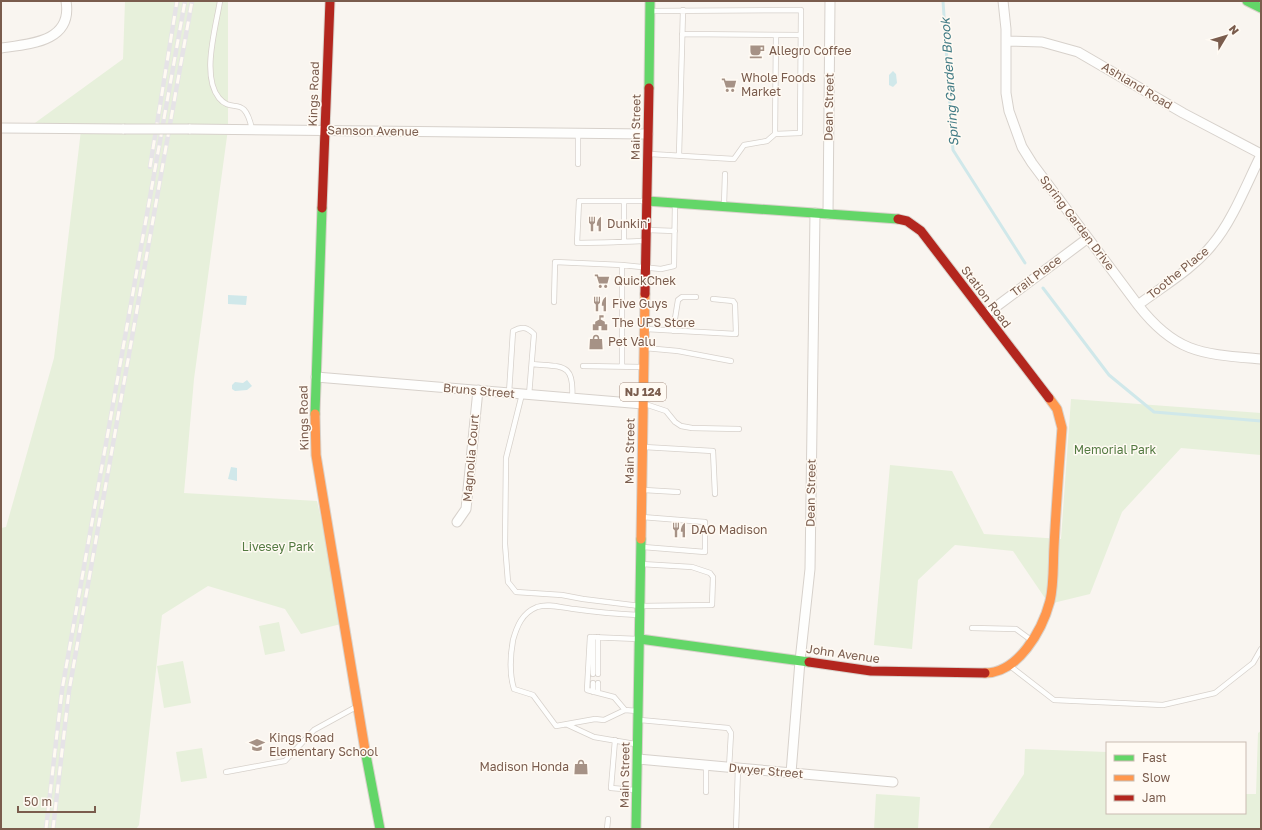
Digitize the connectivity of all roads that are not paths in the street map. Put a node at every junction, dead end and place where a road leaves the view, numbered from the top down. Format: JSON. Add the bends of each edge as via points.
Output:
{"nodes":[{"id":1,"x":66,"y":1,"type":"edge"},
{"id":2,"x":220,"y":1,"type":"edge"},
{"id":3,"x":330,"y":1,"type":"edge"},
{"id":4,"x":650,"y":1,"type":"edge"},
{"id":5,"x":830,"y":1,"type":"edge"},
{"id":6,"x":1003,"y":1,"type":"edge"},
{"id":7,"x":1247,"y":1,"type":"edge"},
{"id":8,"x":1261,"y":8,"type":"edge"},
{"id":9,"x":683,"y":10,"type":"junction"},
{"id":10,"x":650,"y":11,"type":"junction"},
{"id":11,"x":682,"y":34,"type":"junction"},
{"id":12,"x":776,"y":35,"type":"junction"},
{"id":13,"x":800,"y":35,"type":"junction"},
{"id":14,"x":1006,"y":41,"type":"junction"},
{"id":15,"x":1,"y":48,"type":"edge"},
{"id":16,"x":1,"y":128,"type":"edge"},
{"id":17,"x":252,"y":129,"type":"junction"},
{"id":18,"x":325,"y":131,"type":"junction"},
{"id":19,"x":578,"y":133,"type":"junction"},
{"id":20,"x":648,"y":134,"type":"junction"},
{"id":21,"x":775,"y":134,"type":"junction"},
{"id":22,"x":648,"y":154,"type":"junction"},
{"id":23,"x":678,"y":155,"type":"junction"},
{"id":24,"x":1261,"y":155,"type":"edge"},
{"id":25,"x":578,"y":164,"type":"dead end"},
{"id":26,"x":725,"y":174,"type":"dead end"},
{"id":27,"x":647,"y":201,"type":"junction"},
{"id":28,"x":624,"y":202,"type":"junction"},
{"id":29,"x":676,"y":202,"type":"junction"},
{"id":30,"x":724,"y":205,"type":"junction"},
{"id":31,"x":815,"y":213,"type":"junction"},
{"id":32,"x":828,"y":214,"type":"junction"},
{"id":33,"x":646,"y":230,"type":"junction"},
{"id":34,"x":675,"y":231,"type":"junction"},
{"id":35,"x":1088,"y":238,"type":"junction"},
{"id":36,"x":646,"y":241,"type":"junction"},
{"id":37,"x":624,"y":242,"type":"junction"},
{"id":38,"x":622,"y":265,"type":"junction"},
{"id":39,"x":646,"y":268,"type":"junction"},
{"id":40,"x":696,"y":297,"type":"dead end"},
{"id":41,"x":712,"y":299,"type":"dead end"},
{"id":42,"x":554,"y":302,"type":"dead end"},
{"id":43,"x":1138,"y":305,"type":"junction"},
{"id":44,"x":985,"y":315,"type":"junction"},
{"id":45,"x":644,"y":328,"type":"junction"},
{"id":46,"x":673,"y":331,"type":"junction"},
{"id":47,"x":643,"y":348,"type":"junction"},
{"id":48,"x":1261,"y":359,"type":"edge"},
{"id":49,"x":731,"y":361,"type":"dead end"},
{"id":50,"x":532,"y":364,"type":"junction"},
{"id":51,"x":583,"y":366,"type":"dead end"},
{"id":52,"x":622,"y":366,"type":"junction"},
{"id":53,"x":643,"y":367,"type":"junction"},
{"id":54,"x":316,"y":377,"type":"junction"},
{"id":55,"x":478,"y":390,"type":"junction"},
{"id":56,"x":509,"y":393,"type":"junction"},
{"id":57,"x":526,"y":395,"type":"junction"},
{"id":58,"x":572,"y":399,"type":"junction"},
{"id":59,"x":643,"y":404,"type":"junction"},
{"id":60,"x":738,"y":429,"type":"dead end"},
{"id":61,"x":642,"y":447,"type":"junction"},
{"id":62,"x":642,"y":490,"type":"junction"},
{"id":63,"x":678,"y":492,"type":"dead end"},
{"id":64,"x":715,"y":494,"type":"dead end"},
{"id":65,"x":641,"y":517,"type":"junction"},
{"id":66,"x":457,"y":522,"type":"dead end"},
{"id":67,"x":641,"y":547,"type":"junction"},
{"id":68,"x":641,"y":564,"type":"junction"},
{"id":69,"x":640,"y":610,"type":"junction"},
{"id":70,"x":972,"y":628,"type":"dead end"},
{"id":71,"x":596,"y":637,"type":"junction"},
{"id":72,"x":640,"y":639,"type":"junction"},
{"id":73,"x":1031,"y":640,"type":"junction"},
{"id":74,"x":1261,"y":649,"type":"edge"},
{"id":75,"x":800,"y":661,"type":"junction"},
{"id":76,"x":1010,"y":666,"type":"junction"},
{"id":77,"x":595,"y":674,"type":"dead end"},
{"id":78,"x":595,"y":683,"type":"dead end"},
{"id":79,"x":595,"y":693,"type":"junction"},
{"id":80,"x":357,"y":706,"type":"junction"},
{"id":81,"x":625,"y":710,"type":"junction"},
{"id":82,"x":639,"y":715,"type":"junction"},
{"id":83,"x":567,"y":724,"type":"junction"},
{"id":84,"x":615,"y":740,"type":"junction"},
{"id":85,"x":638,"y":745,"type":"junction"},
{"id":86,"x":638,"y":759,"type":"junction"},
{"id":87,"x":706,"y":765,"type":"junction"},
{"id":88,"x":734,"y":768,"type":"junction"},
{"id":89,"x":226,"y":772,"type":"dead end"},
{"id":90,"x":792,"y":773,"type":"junction"},
{"id":91,"x":893,"y":782,"type":"dead end"},
{"id":92,"x":637,"y":790,"type":"junction"},
{"id":93,"x":706,"y":792,"type":"dead end"},
{"id":94,"x":608,"y":819,"type":"dead end"},
{"id":95,"x":380,"y":829,"type":"edge"},
{"id":96,"x":607,"y":829,"type":"edge"},
{"id":97,"x":636,"y":829,"type":"edge"},
{"id":98,"x":736,"y":829,"type":"edge"}],
"edges":[{"from":1,"to":15,"type":"street","via":[[66,13],[58,32],[32,43]]},
{"from":2,"to":17,"type":"lane","via":[[211,56],[213,86],[219,98],[225,103],[244,109]]},
{"from":3,"to":18,"type":"street","name":"Kings Road"},
{"from":4,"to":10,"type":"street","name":"Main Street","number":"NJ 124"},
{"from":5,"to":32,"type":"street","name":"Dean Street"},
{"from":6,"to":14,"type":"street","name":"Spring Garden Drive"},
{"from":7,"to":8,"type":"street"},
{"from":9,"to":10,"type":"lane"},
{"from":9,"to":11,"type":"lane"},
{"from":9,"to":13,"type":"lane","via":[[801,10]]},
{"from":10,"to":20,"type":"street","name":"Main Street","number":"NJ 124"},
{"from":11,"to":12,"type":"lane"},
{"from":11,"to":23,"type":"lane"},
{"from":12,"to":13,"type":"lane"},
{"from":12,"to":21,"type":"lane"},
{"from":13,"to":21,"type":"lane","via":[[800,133]]},
{"from":14,"to":24,"type":"street","name":"Ashland Road","via":[[1042,42],[1078,52]]},
{"from":14,"to":35,"type":"street","name":"Spring Garden Drive","via":[[1006,93],[1022,147]]},
{"from":16,"to":17,"type":"street","name":"Samson Avenue","bridge":true},
{"from":17,"to":18,"type":"street","name":"Samson Avenue"},
{"from":18,"to":19,"type":"street","name":"Samson Avenue"},
{"from":18,"to":54,"type":"street","name":"Kings Road"},
{"from":19,"to":20,"type":"street","name":"Samson Avenue"},
{"from":19,"to":25,"type":"lane"},
{"from":20,"to":22,"type":"street","name":"Main Street","number":"NJ 124"},
{"from":21,"to":23,"type":"lane","via":[[767,141],[744,145],[734,159]]},
{"from":22,"to":23,"type":"lane"},
{"from":22,"to":27,"type":"street","name":"Main Street","number":"NJ 124"},
{"from":24,"to":43,"type":"street","name":"Toothe Place","via":[[1222,232],[1212,245],[1201,257]]},
{"from":26,"to":30,"type":"lane"},
{"from":27,"to":28,"type":"lane"},
{"from":27,"to":29,"type":"street","name":"Station Road"},
{"from":27,"to":33,"type":"street","name":"Main Street","number":"NJ 124"},
{"from":28,"to":37,"type":"lane"},
{"from":28,"to":37,"type":"lane","via":[[579,201],[577,243]]},
{"from":29,"to":30,"type":"street","name":"Station Road"},
{"from":29,"to":34,"type":"lane"},
{"from":30,"to":31,"type":"street","name":"Station Road"},
{"from":31,"to":32,"type":"street","name":"Station Road"},
{"from":31,"to":75,"type":"street","name":"Dean Street","via":[[810,569]]},
{"from":32,"to":44,"type":"street","name":"Station Road","via":[[908,221],[918,228]]},
{"from":33,"to":34,"type":"lane"},
{"from":33,"to":36,"type":"street","name":"Main Street","number":"NJ 124"},
{"from":34,"to":39,"type":"lane","via":[[674,266],[661,269]]},
{"from":35,"to":43,"type":"street","name":"Spring Garden Drive"},
{"from":35,"to":44,"type":"street","name":"Trail Place"},
{"from":36,"to":37,"type":"lane"},
{"from":36,"to":39,"type":"street","name":"Main Street","number":"NJ 124"},
{"from":38,"to":39,"type":"lane"},
{"from":38,"to":42,"type":"lane","via":[[555,262]]},
{"from":38,"to":52,"type":"lane"},
{"from":39,"to":45,"type":"street","name":"Main Street","number":"NJ 124"},
{"from":40,"to":46,"type":"lane","via":[[682,297],[678,300]]},
{"from":41,"to":46,"type":"lane","via":[[733,301],[736,305],[736,334]]},
{"from":43,"to":48,"type":"street","name":"Spring Garden Drive","via":[[1164,334],[1192,350],[1214,355]]},
{"from":44,"to":73,"type":"street","name":"Station Road","via":[[1057,409],[1061,418],[1050,600],[1042,624]]},
{"from":45,"to":46,"type":"lane"},
{"from":45,"to":47,"type":"street","name":"Main Street","number":"NJ 124"},
{"from":47,"to":49,"type":"lane","via":[[678,351]]},
{"from":47,"to":53,"type":"street","name":"Main Street","number":"NJ 124"},
{"from":50,"to":56,"type":"lane","via":[[534,334],[525,328],[519,328],[513,331]]},
{"from":50,"to":57,"type":"lane"},
{"from":50,"to":58,"type":"lane","via":[[563,367],[574,381]]},
{"from":51,"to":52,"type":"lane"},
{"from":52,"to":53,"type":"lane"},
{"from":53,"to":59,"type":"street","name":"Main Street","number":"NJ 124"},
{"from":54,"to":55,"type":"street","name":"Bruns Street"},
{"from":54,"to":80,"type":"street","name":"Kings Road","via":[[316,454]]},
{"from":55,"to":56,"type":"street","name":"Bruns Street"},
{"from":55,"to":66,"type":"street","name":"Magnolia Court","via":[[466,509]]},
{"from":56,"to":57,"type":"street","name":"Bruns Street"},
{"from":57,"to":58,"type":"street","name":"Bruns Street"},
{"from":57,"to":69,"type":"lane","via":[[506,458],[505,544],[508,582],[516,592],[562,595]]},
{"from":58,"to":59,"type":"street","name":"Bruns Street"},
{"from":59,"to":60,"type":"lane","via":[[666,411],[675,422],[686,427]]},
{"from":59,"to":61,"type":"street","name":"Main Street","number":"NJ 124"},
{"from":61,"to":62,"type":"street","name":"Main Street","number":"NJ 124"},
{"from":61,"to":64,"type":"lane","via":[[713,451]]},
{"from":62,"to":63,"type":"lane"},
{"from":62,"to":65,"type":"street","name":"Main Street","number":"NJ 124"},
{"from":65,"to":67,"type":"street","name":"Main Street","number":"NJ 124"},
{"from":65,"to":67,"type":"lane","via":[[705,522],[704,552]]},
{"from":67,"to":68,"type":"street","name":"Main Street","number":"NJ 124"},
{"from":68,"to":69,"type":"street","name":"Main Street","number":"NJ 124"},
{"from":68,"to":69,"type":"lane","via":[[692,567],[710,573],[713,577],[712,605]]},
{"from":69,"to":72,"type":"street","name":"Main Street","number":"NJ 124"},
{"from":69,"to":83,"type":"lane","via":[[537,607],[517,624],[510,656],[510,677],[514,689],[533,695],[556,726]]},
{"from":70,"to":73,"type":"lane","via":[[1016,629]]},
{"from":71,"to":72,"type":"lane"},
{"from":71,"to":77,"type":"lane"},
{"from":71,"to":79,"type":"lane","via":[[590,637],[587,690]]},
{"from":72,"to":75,"type":"street","name":"John Avenue"},
{"from":72,"to":82,"type":"street","name":"Main Street","number":"NJ 124"},
{"from":73,"to":76,"type":"street"},
{"from":74,"to":76,"type":"lane","via":[[1253,663],[1215,693],[1163,705],[1054,700]]},
{"from":75,"to":76,"type":"street","name":"John Avenue","via":[[887,672],[994,673]]},
{"from":75,"to":90,"type":"street","name":"Dean Street"},
{"from":78,"to":79,"type":"lane"},
{"from":79,"to":81,"type":"lane","via":[[614,697]]},
{"from":80,"to":89,"type":"lane","via":[[314,730],[285,761]]},
{"from":80,"to":95,"type":"street","name":"Kings Road"},
{"from":81,"to":82,"type":"lane"},
{"from":81,"to":83,"type":"lane","via":[[604,720]]},
{"from":82,"to":85,"type":"street","name":"Main Street","number":"NJ 124"},
{"from":82,"to":88,"type":"lane","via":[[728,728],[731,733]]},
{"from":83,"to":84,"type":"lane","via":[[594,737]]},
{"from":84,"to":85,"type":"lane"},
{"from":84,"to":92,"type":"lane","via":[[611,788]]},
{"from":85,"to":86,"type":"street","name":"Main Street","number":"NJ 124"},
{"from":86,"to":87,"type":"street","name":"Dwyer Street"},
{"from":86,"to":92,"type":"street","name":"Main Street","number":"NJ 124"},
{"from":87,"to":88,"type":"street","name":"Dwyer Street"},
{"from":87,"to":93,"type":"lane"},
{"from":88,"to":90,"type":"street","name":"Dwyer Street"},
{"from":88,"to":98,"type":"lane"},
{"from":90,"to":91,"type":"street","name":"Dwyer Street"},
{"from":92,"to":97,"type":"street","name":"Main Street","number":"NJ 124"},
{"from":94,"to":96,"type":"lane"}]}
